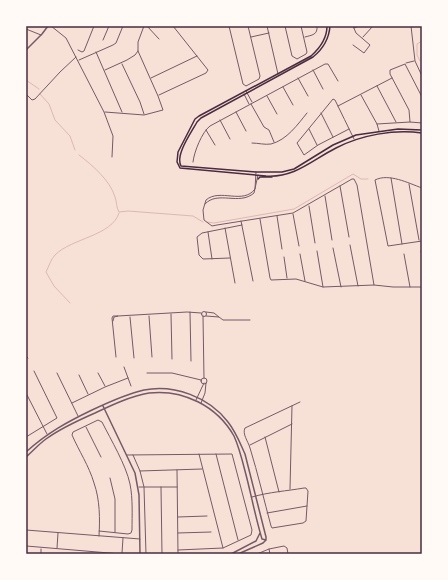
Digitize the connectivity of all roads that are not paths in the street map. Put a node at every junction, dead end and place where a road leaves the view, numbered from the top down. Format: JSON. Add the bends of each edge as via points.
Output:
{"nodes":[{"id":1,"x":48,"y":26,"type":"edge"},
{"id":2,"x":52,"y":26,"type":"edge"},
{"id":3,"x":94,"y":26,"type":"edge"},
{"id":4,"x":109,"y":26,"type":"edge"},
{"id":5,"x":122,"y":26,"type":"edge"},
{"id":6,"x":144,"y":26,"type":"edge"},
{"id":7,"x":147,"y":26,"type":"edge"},
{"id":8,"x":173,"y":26,"type":"edge"},
{"id":9,"x":228,"y":26,"type":"edge"},
{"id":10,"x":248,"y":26,"type":"edge"},
{"id":11,"x":267,"y":26,"type":"edge"},
{"id":12,"x":285,"y":26,"type":"edge"},
{"id":13,"x":301,"y":26,"type":"edge"},
{"id":14,"x":317,"y":26,"type":"edge"},
{"id":15,"x":329,"y":26,"type":"edge"},
{"id":16,"x":359,"y":26,"type":"edge"},
{"id":17,"x":373,"y":26,"type":"edge"},
{"id":18,"x":411,"y":26,"type":"edge"},
{"id":19,"x":353,"y":27,"type":"edge"},
{"id":20,"x":26,"y":30,"type":"edge"},
{"id":21,"x":269,"y":33,"type":"junction"},
{"id":22,"x":42,"y":35,"type":"junction"},
{"id":23,"x":251,"y":37,"type":"junction"},
{"id":24,"x":304,"y":37,"type":"junction"},
{"id":25,"x":362,"y":37,"type":"junction"},
{"id":26,"x":159,"y":39,"type":"dead end"},
{"id":27,"x":104,"y":40,"type":"dead end"},
{"id":28,"x":353,"y":45,"type":"dead end"},
{"id":29,"x":26,"y":50,"type":"edge"},
{"id":30,"x":78,"y":50,"type":"dead end"},
{"id":31,"x":138,"y":51,"type":"junction"},
{"id":32,"x":96,"y":52,"type":"junction"},
{"id":33,"x":198,"y":56,"type":"junction"},
{"id":34,"x":76,"y":57,"type":"junction"},
{"id":35,"x":78,"y":61,"type":"junction"},
{"id":36,"x":415,"y":61,"type":"junction"},
{"id":37,"x":122,"y":63,"type":"junction"},
{"id":38,"x":405,"y":64,"type":"junction"},
{"id":39,"x":105,"y":70,"type":"junction"},
{"id":40,"x":313,"y":70,"type":"junction"},
{"id":41,"x":279,"y":75,"type":"junction"},
{"id":42,"x":422,"y":76,"type":"edge"},
{"id":43,"x":150,"y":78,"type":"junction"},
{"id":44,"x":298,"y":78,"type":"junction"},
{"id":45,"x":392,"y":78,"type":"junction"},
{"id":46,"x":338,"y":81,"type":"dead end"},
{"id":47,"x":377,"y":86,"type":"junction"},
{"id":48,"x":282,"y":87,"type":"junction"},
{"id":49,"x":323,"y":89,"type":"dead end"},
{"id":50,"x":246,"y":90,"type":"junction"},
{"id":51,"x":243,"y":92,"type":"junction"},
{"id":52,"x":248,"y":93,"type":"junction"},
{"id":53,"x":26,"y":94,"type":"edge"},
{"id":54,"x":361,"y":94,"type":"junction"},
{"id":55,"x":244,"y":95,"type":"junction"},
{"id":56,"x":158,"y":96,"type":"junction"},
{"id":57,"x":267,"y":96,"type":"junction"},
{"id":58,"x":308,"y":96,"type":"dead end"},
{"id":59,"x":422,"y":96,"type":"edge"},
{"id":60,"x":251,"y":104,"type":"junction"},
{"id":61,"x":292,"y":105,"type":"dead end"},
{"id":62,"x":338,"y":106,"type":"junction"},
{"id":63,"x":104,"y":112,"type":"junction"},
{"id":64,"x":236,"y":112,"type":"junction"},
{"id":65,"x":123,"y":113,"type":"junction"},
{"id":66,"x":307,"y":113,"type":"dead end"},
{"id":67,"x":321,"y":113,"type":"junction"},
{"id":68,"x":277,"y":114,"type":"dead end"},
{"id":69,"x":144,"y":115,"type":"junction"},
{"id":70,"x":220,"y":120,"type":"junction"},
{"id":71,"x":396,"y":122,"type":"junction"},
{"id":72,"x":410,"y":122,"type":"junction"},
{"id":73,"x":422,"y":122,"type":"edge"},
{"id":74,"x":377,"y":124,"type":"junction"},
{"id":75,"x":309,"y":128,"type":"junction"},
{"id":76,"x":349,"y":129,"type":"junction"},
{"id":77,"x":206,"y":130,"type":"junction"},
{"id":78,"x":246,"y":130,"type":"dead end"},
{"id":79,"x":422,"y":131,"type":"edge"},
{"id":80,"x":379,"y":132,"type":"junction"},
{"id":81,"x":333,"y":137,"type":"junction"},
{"id":82,"x":353,"y":137,"type":"junction"},
{"id":83,"x":230,"y":139,"type":"dead end"},
{"id":84,"x":354,"y":140,"type":"junction"},
{"id":85,"x":274,"y":142,"type":"junction"},
{"id":86,"x":252,"y":143,"type":"dead end"},
{"id":87,"x":215,"y":145,"type":"dead end"},
{"id":88,"x":318,"y":146,"type":"junction"},
{"id":89,"x":112,"y":157,"type":"dead end"},
{"id":90,"x":193,"y":162,"type":"dead end"},
{"id":91,"x":257,"y":172,"type":"junction"},
{"id":92,"x":257,"y":175,"type":"junction"},
{"id":93,"x":273,"y":176,"type":"junction"},
{"id":94,"x":391,"y":178,"type":"junction"},
{"id":95,"x":258,"y":179,"type":"junction"},
{"id":96,"x":409,"y":184,"type":"junction"},
{"id":97,"x":340,"y":186,"type":"junction"},
{"id":98,"x":422,"y":188,"type":"edge"},
{"id":99,"x":325,"y":195,"type":"junction"},
{"id":100,"x":205,"y":204,"type":"junction"},
{"id":101,"x":309,"y":205,"type":"junction"},
{"id":102,"x":293,"y":213,"type":"junction"},
{"id":103,"x":277,"y":216,"type":"junction"},
{"id":104,"x":260,"y":219,"type":"junction"},
{"id":105,"x":242,"y":221,"type":"junction"},
{"id":106,"x":242,"y":225,"type":"junction"},
{"id":107,"x":225,"y":228,"type":"junction"},
{"id":108,"x":208,"y":232,"type":"junction"},
{"id":109,"x":349,"y":237,"type":"dead end"},
{"id":110,"x":332,"y":240,"type":"dead end"},
{"id":111,"x":419,"y":241,"type":"junction"},
{"id":112,"x":422,"y":241,"type":"edge"},
{"id":113,"x":315,"y":243,"type":"dead end"},
{"id":114,"x":402,"y":244,"type":"junction"},
{"id":115,"x":350,"y":245,"type":"dead end"},
{"id":116,"x":298,"y":246,"type":"dead end"},
{"id":117,"x":282,"y":248,"type":"dead end"},
{"id":118,"x":333,"y":248,"type":"dead end"},
{"id":119,"x":421,"y":250,"type":"dead end"},
{"id":120,"x":317,"y":251,"type":"dead end"},
{"id":121,"x":300,"y":254,"type":"dead end"},
{"id":122,"x":404,"y":254,"type":"dead end"},
{"id":123,"x":422,"y":256,"type":"edge"},
{"id":124,"x":284,"y":257,"type":"dead end"},
{"id":125,"x":230,"y":258,"type":"junction"},
{"id":126,"x":212,"y":259,"type":"junction"},
{"id":127,"x":287,"y":278,"type":"junction"},
{"id":128,"x":253,"y":281,"type":"dead end"},
{"id":129,"x":305,"y":281,"type":"junction"},
{"id":130,"x":236,"y":283,"type":"dead end"},
{"id":131,"x":374,"y":285,"type":"junction"},
{"id":132,"x":358,"y":286,"type":"junction"},
{"id":133,"x":323,"y":287,"type":"junction"},
{"id":134,"x":341,"y":287,"type":"junction"},
{"id":135,"x":422,"y":287,"type":"edge"},
{"id":136,"x":410,"y":288,"type":"junction"},
{"id":137,"x":190,"y":312,"type":"junction"},
{"id":138,"x":206,"y":312,"type":"junction"},
{"id":139,"x":201,"y":313,"type":"junction"},
{"id":140,"x":171,"y":314,"type":"junction"},
{"id":141,"x":148,"y":315,"type":"junction"},
{"id":142,"x":130,"y":316,"type":"junction"},
{"id":143,"x":203,"y":316,"type":"junction"},
{"id":144,"x":206,"y":316,"type":"junction"},
{"id":145,"x":219,"y":317,"type":"junction"},
{"id":146,"x":250,"y":320,"type":"dead end"},
{"id":147,"x":26,"y":356,"type":"edge"},
{"id":148,"x":152,"y":357,"type":"dead end"},
{"id":149,"x":28,"y":358,"type":"dead end"},
{"id":150,"x":116,"y":358,"type":"dead end"},
{"id":151,"x":134,"y":358,"type":"dead end"},
{"id":152,"x":172,"y":359,"type":"dead end"},
{"id":153,"x":191,"y":361,"type":"dead end"},
{"id":154,"x":124,"y":367,"type":"dead end"},
{"id":155,"x":34,"y":371,"type":"dead end"},
{"id":156,"x":57,"y":373,"type":"dead end"},
{"id":157,"x":98,"y":373,"type":"dead end"},
{"id":158,"x":147,"y":373,"type":"dead end"},
{"id":159,"x":79,"y":375,"type":"dead end"},
{"id":160,"x":128,"y":378,"type":"junction"},
{"id":161,"x":204,"y":378,"type":"junction"},
{"id":162,"x":201,"y":380,"type":"junction"},
{"id":163,"x":206,"y":383,"type":"junction"},
{"id":164,"x":204,"y":384,"type":"junction"},
{"id":165,"x":131,"y":386,"type":"dead end"},
{"id":166,"x":105,"y":387,"type":"junction"},
{"id":167,"x":26,"y":393,"type":"edge"},
{"id":168,"x":89,"y":395,"type":"junction"},
{"id":169,"x":197,"y":397,"type":"junction"},
{"id":170,"x":196,"y":400,"type":"junction"},
{"id":171,"x":202,"y":400,"type":"junction"},
{"id":172,"x":201,"y":402,"type":"junction"},
{"id":173,"x":300,"y":402,"type":"dead end"},
{"id":174,"x":72,"y":403,"type":"junction"},
{"id":175,"x":103,"y":405,"type":"junction"},
{"id":176,"x":292,"y":406,"type":"junction"},
{"id":177,"x":105,"y":408,"type":"junction"},
{"id":178,"x":78,"y":417,"type":"junction"},
{"id":179,"x":292,"y":424,"type":"junction"},
{"id":180,"x":86,"y":426,"type":"junction"},
{"id":181,"x":43,"y":427,"type":"junction"},
{"id":182,"x":26,"y":432,"type":"edge"},
{"id":183,"x":47,"y":434,"type":"junction"},
{"id":184,"x":27,"y":437,"type":"edge"},
{"id":185,"x":265,"y":437,"type":"junction"},
{"id":186,"x":249,"y":445,"type":"junction"},
{"id":187,"x":26,"y":452,"type":"edge"},
{"id":188,"x":216,"y":453,"type":"junction"},
{"id":189,"x":199,"y":454,"type":"junction"},
{"id":190,"x":127,"y":455,"type":"junction"},
{"id":191,"x":133,"y":455,"type":"junction"},
{"id":192,"x":26,"y":457,"type":"edge"},
{"id":193,"x":101,"y":457,"type":"dead end"},
{"id":194,"x":203,"y":469,"type":"junction"},
{"id":195,"x":177,"y":470,"type":"junction"},
{"id":196,"x":140,"y":471,"type":"junction"},
{"id":197,"x":110,"y":478,"type":"dead end"},
{"id":198,"x":139,"y":487,"type":"junction"},
{"id":199,"x":144,"y":487,"type":"junction"},
{"id":200,"x":161,"y":487,"type":"junction"},
{"id":201,"x":177,"y":487,"type":"junction"},
{"id":202,"x":290,"y":490,"type":"junction"},
{"id":203,"x":280,"y":492,"type":"junction"},
{"id":204,"x":263,"y":495,"type":"junction"},
{"id":205,"x":255,"y":496,"type":"junction"},
{"id":206,"x":252,"y":497,"type":"junction"},
{"id":207,"x":307,"y":506,"type":"junction"},
{"id":208,"x":267,"y":513,"type":"junction"},
{"id":209,"x":207,"y":516,"type":"dead end"},
{"id":210,"x":178,"y":517,"type":"junction"},
{"id":211,"x":26,"y":530,"type":"edge"},
{"id":212,"x":99,"y":531,"type":"junction"},
{"id":213,"x":211,"y":532,"type":"dead end"},
{"id":214,"x":260,"y":532,"type":"junction"},
{"id":215,"x":58,"y":533,"type":"junction"},
{"id":216,"x":115,"y":533,"type":"junction"},
{"id":217,"x":178,"y":533,"type":"junction"},
{"id":218,"x":99,"y":536,"type":"junction"},
{"id":219,"x":123,"y":538,"type":"junction"},
{"id":220,"x":140,"y":539,"type":"junction"},
{"id":221,"x":266,"y":540,"type":"junction"},
{"id":222,"x":238,"y":541,"type":"junction"},
{"id":223,"x":26,"y":546,"type":"edge"},
{"id":224,"x":41,"y":548,"type":"junction"},
{"id":225,"x":223,"y":548,"type":"junction"},
{"id":226,"x":57,"y":549,"type":"junction"},
{"id":227,"x":269,"y":549,"type":"junction"},
{"id":228,"x":72,"y":550,"type":"junction"},
{"id":229,"x":178,"y":550,"type":"junction"},
{"id":230,"x":89,"y":551,"type":"junction"},
{"id":231,"x":105,"y":553,"type":"edge"},
{"id":232,"x":41,"y":554,"type":"edge"},
{"id":233,"x":72,"y":554,"type":"edge"},
{"id":234,"x":88,"y":554,"type":"edge"},
{"id":235,"x":121,"y":554,"type":"edge"},
{"id":236,"x":140,"y":554,"type":"edge"},
{"id":237,"x":146,"y":554,"type":"edge"},
{"id":238,"x":162,"y":554,"type":"edge"},
{"id":239,"x":178,"y":554,"type":"edge"},
{"id":240,"x":231,"y":554,"type":"edge"},
{"id":241,"x":238,"y":554,"type":"edge"},
{"id":242,"x":257,"y":554,"type":"edge"},
{"id":243,"x":270,"y":554,"type":"edge"},
{"id":244,"x":288,"y":554,"type":"edge"}],
"edges":[{"from":1,"to":22,"type":"street"},
{"from":2,"to":34,"type":"street","via":[[66,38]]},
{"from":3,"to":30,"type":"street","via":[[84,51]]},
{"from":4,"to":27,"type":"street"},
{"from":5,"to":32,"type":"street","via":[[116,43]]},
{"from":6,"to":31,"type":"street","via":[[138,42]]},
{"from":7,"to":26,"type":"street"},
{"from":8,"to":33,"type":"street"},
{"from":9,"to":23,"type":"street","via":[[246,86],[260,78]]},
{"from":10,"to":23,"type":"street"},
{"from":11,"to":21,"type":"street"},
{"from":12,"to":24,"type":"street","via":[[294,59],[307,52]]},
{"from":13,"to":24,"type":"street"},
{"from":14,"to":24,"type":"street","via":[[315,34]]},
{"from":15,"to":41,"type":"main road","via":[[328,38],[320,51]]},
{"from":16,"to":19,"type":"street"},
{"from":17,"to":25,"type":"street"},
{"from":18,"to":36,"type":"street"},
{"from":19,"to":25,"type":"street"},
{"from":20,"to":22,"type":"street"},
{"from":21,"to":23,"type":"street"},
{"from":21,"to":41,"type":"street"},
{"from":22,"to":29,"type":"street"},
{"from":25,"to":28,"type":"street","via":[[370,45],[364,53]]},
{"from":31,"to":37,"type":"street"},
{"from":31,"to":43,"type":"street"},
{"from":32,"to":35,"type":"street"},
{"from":32,"to":39,"type":"street"},
{"from":33,"to":43,"type":"street"},
{"from":33,"to":56,"type":"street","via":[[208,70],[206,73]]},
{"from":34,"to":35,"type":"street"},
{"from":34,"to":53,"type":"street","via":[[34,100]]},
{"from":35,"to":63,"type":"street"},
{"from":36,"to":38,"type":"street"},
{"from":36,"to":42,"type":"street"},
{"from":37,"to":39,"type":"street"},
{"from":37,"to":69,"type":"street"},
{"from":38,"to":45,"type":"street","via":[[390,70]]},
{"from":38,"to":59,"type":"street"},
{"from":39,"to":65,"type":"street"},
{"from":40,"to":44,"type":"street"},
{"from":40,"to":46,"type":"street","via":[[328,64]]},
{"from":40,"to":49,"type":"street"},
{"from":41,"to":50,"type":"main road"},
{"from":41,"to":52,"type":"main road"},
{"from":43,"to":56,"type":"street"},
{"from":44,"to":48,"type":"street"},
{"from":44,"to":58,"type":"street"},
{"from":45,"to":47,"type":"street"},
{"from":45,"to":72,"type":"street","via":[[410,110]]},
{"from":47,"to":54,"type":"street"},
{"from":47,"to":71,"type":"street"},
{"from":48,"to":57,"type":"street"},
{"from":48,"to":61,"type":"street"},
{"from":50,"to":51,"type":"main road"},
{"from":50,"to":52,"type":"street"},
{"from":51,"to":55,"type":"street"},
{"from":51,"to":92,"type":"main road","via":[[197,117],[178,152],[177,162],[181,168]]},
{"from":52,"to":55,"type":"main road"},
{"from":52,"to":60,"type":"street"},
{"from":54,"to":62,"type":"street"},
{"from":54,"to":74,"type":"street"},
{"from":55,"to":60,"type":"street"},
{"from":55,"to":91,"type":"main road","via":[[200,118],[181,152],[180,163],[183,166]]},
{"from":56,"to":69,"type":"street","via":[[163,110]]},
{"from":57,"to":60,"type":"street"},
{"from":57,"to":68,"type":"street"},
{"from":60,"to":64,"type":"street"},
{"from":60,"to":85,"type":"street"},
{"from":62,"to":67,"type":"street","via":[[333,99]]},
{"from":62,"to":76,"type":"street"},
{"from":63,"to":65,"type":"street"},
{"from":63,"to":89,"type":"street","via":[[113,136]]},
{"from":64,"to":70,"type":"street"},
{"from":64,"to":78,"type":"street"},
{"from":65,"to":69,"type":"street"},
{"from":66,"to":85,"type":"street","via":[[287,135]]},
{"from":67,"to":75,"type":"street"},
{"from":67,"to":81,"type":"street"},
{"from":70,"to":77,"type":"street"},
{"from":70,"to":83,"type":"street"},
{"from":71,"to":72,"type":"street"},
{"from":71,"to":74,"type":"street"},
{"from":72,"to":73,"type":"street"},
{"from":74,"to":80,"type":"street"},
{"from":75,"to":88,"type":"street"},
{"from":75,"to":88,"type":"street","via":[[297,142],[304,155]]},
{"from":76,"to":81,"type":"street"},
{"from":76,"to":82,"type":"street"},
{"from":77,"to":87,"type":"street"},
{"from":77,"to":90,"type":"street","via":[[194,153]]},
{"from":79,"to":80,"type":"main road","via":[[407,129]]},
{"from":79,"to":84,"type":"main road","via":[[394,132]]},
{"from":80,"to":82,"type":"main road"},
{"from":81,"to":88,"type":"street"},
{"from":82,"to":84,"type":"street"},
{"from":82,"to":91,"type":"main road","via":[[333,145],[289,171]]},
{"from":84,"to":93,"type":"main road","via":[[294,172]]},
{"from":85,"to":86,"type":"street"},
{"from":91,"to":92,"type":"street"},
{"from":92,"to":93,"type":"main road"},
{"from":92,"to":95,"type":"street"},
{"from":92,"to":100,"type":"street","via":[[255,189],[250,194],[213,196],[206,200]]},
{"from":93,"to":95,"type":"main road"},
{"from":94,"to":96,"type":"street"},
{"from":94,"to":114,"type":"street"},
{"from":94,"to":114,"type":"street","via":[[378,178],[375,184],[386,244]]},
{"from":95,"to":100,"type":"street","via":[[254,193],[248,198],[212,199]]},
{"from":96,"to":98,"type":"street"},
{"from":96,"to":111,"type":"street"},
{"from":97,"to":99,"type":"street"},
{"from":97,"to":109,"type":"street"},
{"from":97,"to":131,"type":"street","via":[[352,179],[357,185]]},
{"from":99,"to":101,"type":"street"},
{"from":99,"to":110,"type":"street"},
{"from":100,"to":105,"type":"street","via":[[202,217],[212,226]]},
{"from":101,"to":102,"type":"street"},
{"from":101,"to":113,"type":"street"},
{"from":102,"to":103,"type":"street"},
{"from":102,"to":116,"type":"street"},
{"from":103,"to":104,"type":"street"},
{"from":103,"to":117,"type":"street"},
{"from":104,"to":105,"type":"street"},
{"from":104,"to":127,"type":"street","via":[[270,278]]},
{"from":105,"to":106,"type":"street"},
{"from":106,"to":107,"type":"street"},
{"from":106,"to":128,"type":"street"},
{"from":107,"to":108,"type":"street"},
{"from":107,"to":125,"type":"street"},
{"from":108,"to":126,"type":"street"},
{"from":108,"to":126,"type":"street","via":[[198,234],[198,250],[203,259]]},
{"from":111,"to":112,"type":"street"},
{"from":111,"to":114,"type":"street"},
{"from":115,"to":132,"type":"street"},
{"from":118,"to":134,"type":"street"},
{"from":119,"to":123,"type":"street"},
{"from":120,"to":133,"type":"street"},
{"from":121,"to":129,"type":"street"},
{"from":122,"to":136,"type":"street"},
{"from":124,"to":127,"type":"street"},
{"from":125,"to":126,"type":"street"},
{"from":125,"to":130,"type":"street"},
{"from":127,"to":129,"type":"street"},
{"from":129,"to":133,"type":"street"},
{"from":131,"to":132,"type":"street"},
{"from":131,"to":136,"type":"street"},
{"from":132,"to":134,"type":"street"},
{"from":133,"to":134,"type":"street"},
{"from":135,"to":136,"type":"street"},
{"from":137,"to":139,"type":"street"},
{"from":137,"to":140,"type":"street"},
{"from":137,"to":153,"type":"street"},
{"from":138,"to":139,"type":"street"},
{"from":138,"to":144,"type":"street"},
{"from":138,"to":145,"type":"street"},
{"from":139,"to":143,"type":"street"},
{"from":140,"to":141,"type":"street"},
{"from":140,"to":152,"type":"street"},
{"from":141,"to":142,"type":"street"},
{"from":141,"to":148,"type":"street"},
{"from":142,"to":150,"type":"street","via":[[112,316]]},
{"from":142,"to":151,"type":"street"},
{"from":143,"to":144,"type":"street"},
{"from":143,"to":161,"type":"street"},
{"from":144,"to":145,"type":"street"},
{"from":145,"to":146,"type":"street","via":[[223,320]]},
{"from":147,"to":149,"type":"street"},
{"from":154,"to":160,"type":"street"},
{"from":155,"to":181,"type":"street","via":[[56,417]]},
{"from":156,"to":174,"type":"street"},
{"from":157,"to":166,"type":"street"},
{"from":158,"to":162,"type":"street","via":[[172,373]]},
{"from":159,"to":168,"type":"street"},
{"from":160,"to":165,"type":"street"},
{"from":160,"to":166,"type":"street"},
{"from":161,"to":162,"type":"street"},
{"from":161,"to":163,"type":"street"},
{"from":162,"to":164,"type":"street"},
{"from":163,"to":164,"type":"street"},
{"from":163,"to":171,"type":"street"},
{"from":164,"to":169,"type":"street"},
{"from":166,"to":168,"type":"street"},
{"from":167,"to":181,"type":"street"},
{"from":168,"to":174,"type":"street"},
{"from":169,"to":170,"type":"street"},
{"from":169,"to":171,"type":"street"},
{"from":169,"to":175,"type":"street","via":[[171,390],[148,390]]},
{"from":170,"to":172,"type":"street"},
{"from":170,"to":177,"type":"street","via":[[165,393],[148,393]]},
{"from":171,"to":172,"type":"street"},
{"from":171,"to":205,"type":"street","via":[[228,421],[238,437],[245,454]]},
{"from":172,"to":206,"type":"street","via":[[221,419],[234,436]]},
{"from":173,"to":176,"type":"street"},
{"from":174,"to":178,"type":"street"},
{"from":175,"to":177,"type":"street"},
{"from":175,"to":178,"type":"street"},
{"from":176,"to":179,"type":"street"},
{"from":176,"to":186,"type":"street","via":[[244,429]]},
{"from":177,"to":190,"type":"street"},
{"from":177,"to":192,"type":"street","via":[[56,432]]},
{"from":178,"to":183,"type":"street"},
{"from":179,"to":185,"type":"street"},
{"from":179,"to":202,"type":"street"},
{"from":180,"to":193,"type":"street"},
{"from":180,"to":212,"type":"street","via":[[72,435],[96,490]]},
{"from":180,"to":216,"type":"street","via":[[101,421],[130,483],[132,532]]},
{"from":181,"to":183,"type":"street"},
{"from":181,"to":184,"type":"street"},
{"from":182,"to":184,"type":"street"},
{"from":183,"to":187,"type":"street"},
{"from":185,"to":186,"type":"street"},
{"from":185,"to":203,"type":"street"},
{"from":186,"to":204,"type":"street"},
{"from":188,"to":189,"type":"street"},
{"from":188,"to":222,"type":"street"},
{"from":188,"to":222,"type":"street","via":[[232,454],[252,533]]},
{"from":189,"to":191,"type":"street"},
{"from":189,"to":194,"type":"street"},
{"from":190,"to":191,"type":"street"},
{"from":190,"to":198,"type":"street"},
{"from":191,"to":196,"type":"street"},
{"from":194,"to":195,"type":"street"},
{"from":194,"to":225,"type":"street"},
{"from":195,"to":196,"type":"street"},
{"from":195,"to":201,"type":"street"},
{"from":196,"to":199,"type":"street"},
{"from":197,"to":216,"type":"street","via":[[115,499]]},
{"from":198,"to":199,"type":"street"},
{"from":198,"to":220,"type":"street"},
{"from":199,"to":200,"type":"street"},
{"from":199,"to":237,"type":"street"},
{"from":200,"to":201,"type":"street"},
{"from":200,"to":238,"type":"street"},
{"from":201,"to":210,"type":"street"},
{"from":202,"to":203,"type":"street"},
{"from":202,"to":207,"type":"street","via":[[307,490]]},
{"from":203,"to":204,"type":"street"},
{"from":204,"to":205,"type":"street"},
{"from":204,"to":208,"type":"street"},
{"from":205,"to":206,"type":"street"},
{"from":205,"to":221,"type":"street"},
{"from":206,"to":214,"type":"street"},
{"from":207,"to":208,"type":"street"},
{"from":207,"to":208,"type":"street","via":[[305,522],[272,528]]},
{"from":209,"to":210,"type":"street"},
{"from":210,"to":217,"type":"street"},
{"from":211,"to":215,"type":"street"},
{"from":212,"to":216,"type":"street"},
{"from":212,"to":218,"type":"street"},
{"from":213,"to":217,"type":"street"},
{"from":214,"to":221,"type":"street","via":[[262,539]]},
{"from":214,"to":240,"type":"street","via":[[256,541]]},
{"from":215,"to":218,"type":"street"},
{"from":215,"to":226,"type":"street"},
{"from":217,"to":229,"type":"street"},
{"from":218,"to":219,"type":"street"},
{"from":219,"to":220,"type":"street"},
{"from":219,"to":235,"type":"street"},
{"from":220,"to":236,"type":"street"},
{"from":221,"to":241,"type":"street"},
{"from":222,"to":225,"type":"street"},
{"from":223,"to":224,"type":"street"},
{"from":224,"to":226,"type":"street"},
{"from":224,"to":232,"type":"street"},
{"from":225,"to":229,"type":"street"},
{"from":226,"to":228,"type":"street"},
{"from":227,"to":242,"type":"street"},
{"from":227,"to":243,"type":"street"},
{"from":227,"to":244,"type":"street","via":[[286,546]]},
{"from":228,"to":230,"type":"street"},
{"from":228,"to":233,"type":"street"},
{"from":229,"to":239,"type":"street"},
{"from":230,"to":231,"type":"street"},
{"from":230,"to":234,"type":"street"},
{"from":231,"to":235,"type":"street"}]}
